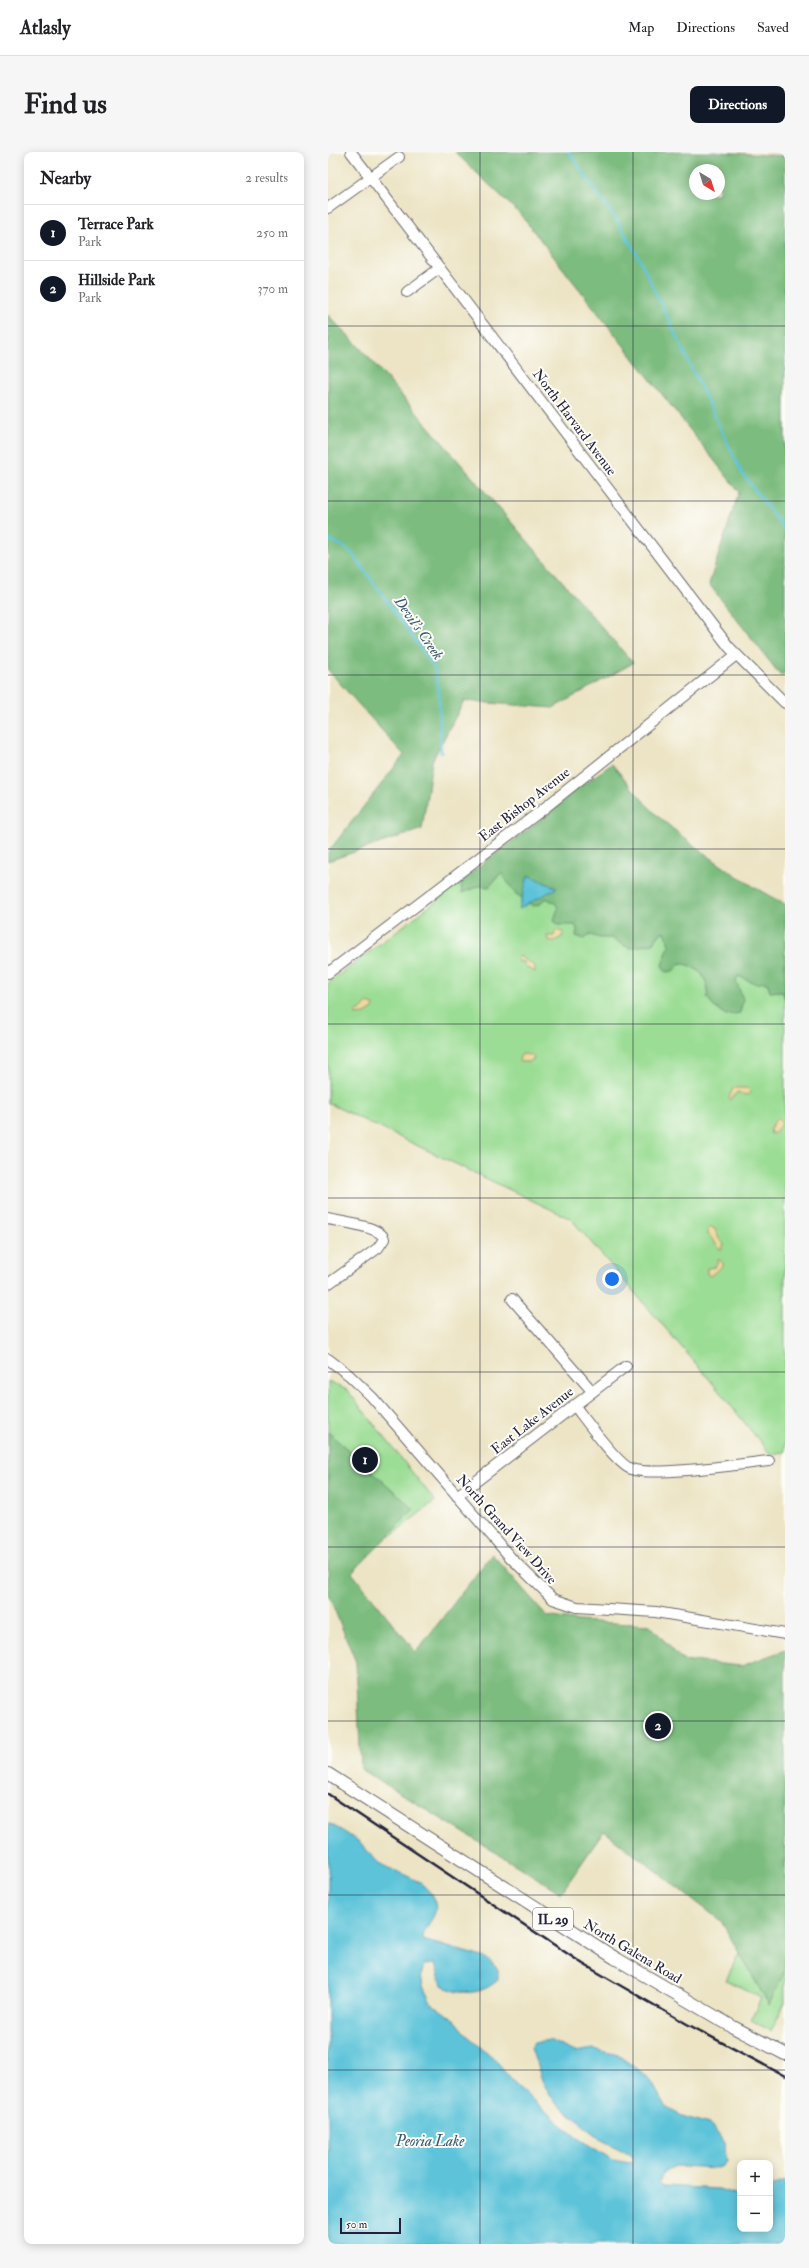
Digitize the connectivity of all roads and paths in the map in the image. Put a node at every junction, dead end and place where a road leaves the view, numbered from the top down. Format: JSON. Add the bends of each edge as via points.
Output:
{"nodes":[{"id":1,"x":351,"y":152,"type":"edge"},
{"id":2,"x":399,"y":157,"type":"dead end"},
{"id":3,"x":370,"y":176,"type":"junction"},
{"id":4,"x":328,"y":208,"type":"edge"},
{"id":5,"x":440,"y":268,"type":"junction"},
{"id":6,"x":407,"y":292,"type":"dead end"},
{"id":7,"x":736,"y":655,"type":"junction"},
{"id":8,"x":785,"y":703,"type":"edge"},
{"id":9,"x":328,"y":973,"type":"edge"},
{"id":10,"x":328,"y":1220,"type":"edge"},
{"id":11,"x":328,"y":1284,"type":"edge"},
{"id":12,"x":512,"y":1299,"type":"dead end"},
{"id":13,"x":328,"y":1359,"type":"edge"},
{"id":14,"x":626,"y":1366,"type":"dead end"},
{"id":15,"x":592,"y":1391,"type":"junction"},
{"id":16,"x":574,"y":1405,"type":"junction"},
{"id":17,"x":769,"y":1461,"type":"dead end"},
{"id":18,"x":456,"y":1496,"type":"junction"},
{"id":19,"x":785,"y":1634,"type":"edge"},
{"id":20,"x":328,"y":1774,"type":"edge"},
{"id":21,"x":785,"y":2054,"type":"edge"}],
"edges":[{"from":1,"to":3,"type":"street","name":"North Harvard Avenue"},
{"from":2,"to":3,"type":"street"},
{"from":3,"to":4,"type":"street"},
{"from":3,"to":5,"type":"street","name":"North Harvard Avenue"},
{"from":5,"to":6,"type":"street"},
{"from":5,"to":7,"type":"street","name":"North Harvard Avenue"},
{"from":7,"to":8,"type":"street","name":"North Harvard Avenue"},
{"from":7,"to":9,"type":"street","name":"East Bishop Avenue","via":[[542,810]]},
{"from":10,"to":11,"type":"street","via":[[365,1226],[384,1237],[382,1244]]},
{"from":12,"to":15,"type":"street"},
{"from":13,"to":18,"type":"street","name":"North Grand View Drive","via":[[350,1375],[372,1397]]},
{"from":14,"to":15,"type":"street","name":"East Lake Avenue"},
{"from":15,"to":16,"type":"street","name":"East Lake Avenue"},
{"from":16,"to":17,"type":"street","via":[[603,1443],[631,1469],[657,1472]]},
{"from":16,"to":18,"type":"street","name":"East Lake Avenue"},
{"from":18,"to":19,"type":"street","name":"North Grand View Drive","via":[[524,1572],[546,1594],[563,1604],[581,1608],[656,1612]]},
{"from":20,"to":21,"type":"main road","name":"North Galena Road","number":"IL 29","via":[[609,1955]]}]}
